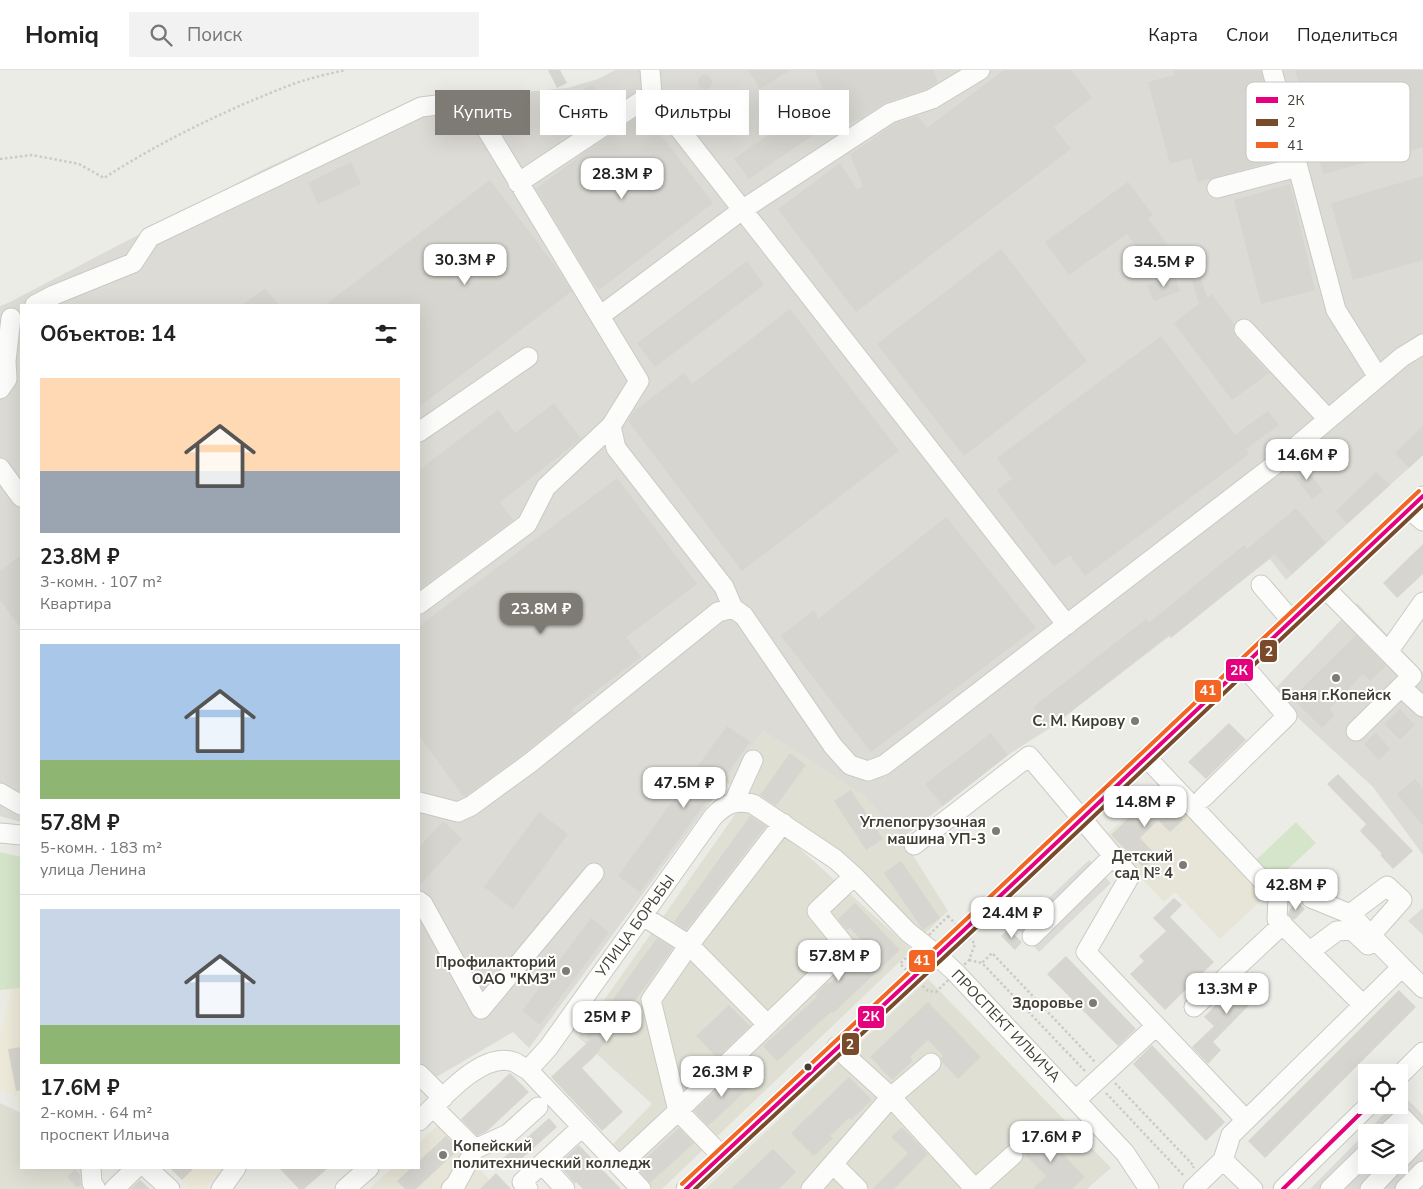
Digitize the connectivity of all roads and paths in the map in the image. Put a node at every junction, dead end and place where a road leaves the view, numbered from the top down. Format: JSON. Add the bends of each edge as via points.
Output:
{"nodes":[{"id":1,"x":345,"y":70,"type":"edge"},
{"id":2,"x":650,"y":70,"type":"edge"},
{"id":3,"x":980,"y":70,"type":"edge"},
{"id":4,"x":652,"y":90,"type":"edge"},
{"id":5,"x":636,"y":105,"type":"edge"},
{"id":6,"x":684,"y":135,"type":"edge"},
{"id":7,"x":0,"y":159,"type":"edge"},
{"id":8,"x":1297,"y":162,"type":"edge"},
{"id":9,"x":1298,"y":167,"type":"junction"},
{"id":10,"x":518,"y":183,"type":"junction"},
{"id":11,"x":1217,"y":188,"type":"dead end"},
{"id":12,"x":742,"y":210,"type":"junction"},
{"id":13,"x":37,"y":304,"type":"edge"},
{"id":14,"x":600,"y":316,"type":"junction"},
{"id":15,"x":11,"y":318,"type":"edge"},
{"id":16,"x":1244,"y":329,"type":"dead end"},
{"id":17,"x":1423,"y":344,"type":"edge"},
{"id":18,"x":528,"y":357,"type":"dead end"},
{"id":19,"x":1378,"y":377,"type":"junction"},
{"id":20,"x":0,"y":389,"type":"edge"},
{"id":21,"x":1328,"y":419,"type":"junction"},
{"id":22,"x":611,"y":426,"type":"junction"},
{"id":23,"x":420,"y":431,"type":"edge"},
{"id":24,"x":0,"y":468,"type":"edge"},
{"id":25,"x":20,"y":496,"type":"edge"},
{"id":26,"x":1423,"y":496,"type":"edge"},
{"id":27,"x":1416,"y":515,"type":"edge"},
{"id":28,"x":1261,"y":585,"type":"dead end"},
{"id":29,"x":1325,"y":588,"type":"junction"},
{"id":30,"x":1423,"y":602,"type":"edge"},
{"id":31,"x":420,"y":603,"type":"edge"},
{"id":32,"x":733,"y":608,"type":"junction"},
{"id":33,"x":1291,"y":620,"type":"junction"},
{"id":34,"x":1067,"y":625,"type":"junction"},
{"id":35,"x":1388,"y":652,"type":"junction"},
{"id":36,"x":1243,"y":665,"type":"junction"},
{"id":37,"x":1401,"y":687,"type":"junction"},
{"id":38,"x":1423,"y":707,"type":"edge"},
{"id":39,"x":1356,"y":731,"type":"dead end"},
{"id":40,"x":1146,"y":757,"type":"junction"},
{"id":41,"x":753,"y":760,"type":"dead end"},
{"id":42,"x":0,"y":794,"type":"edge"},
{"id":43,"x":1203,"y":798,"type":"dead end"},
{"id":44,"x":420,"y":802,"type":"edge"},
{"id":45,"x":734,"y":802,"type":"junction"},
{"id":46,"x":20,"y":804,"type":"edge"},
{"id":47,"x":1081,"y":818,"type":"junction"},
{"id":48,"x":783,"y":823,"type":"junction"},
{"id":49,"x":0,"y":832,"type":"edge"},
{"id":50,"x":20,"y":835,"type":"edge"},
{"id":51,"x":914,"y":845,"type":"dead end"},
{"id":52,"x":1113,"y":856,"type":"junction"},
{"id":53,"x":594,"y":873,"type":"dead end"},
{"id":54,"x":854,"y":876,"type":"junction"},
{"id":55,"x":1311,"y":898,"type":"dead end"},
{"id":56,"x":420,"y":902,"type":"edge"},
{"id":57,"x":1350,"y":914,"type":"junction"},
{"id":58,"x":643,"y":916,"type":"junction"},
{"id":59,"x":1283,"y":924,"type":"junction"},
{"id":60,"x":1372,"y":935,"type":"junction"},
{"id":61,"x":1032,"y":936,"type":"dead end"},
{"id":62,"x":690,"y":945,"type":"junction"},
{"id":63,"x":1310,"y":951,"type":"junction"},
{"id":64,"x":937,"y":955,"type":"junction"},
{"id":65,"x":969,"y":960,"type":"dead end"},
{"id":66,"x":982,"y":962,"type":"junction"},
{"id":67,"x":1399,"y":969,"type":"junction"},
{"id":68,"x":1423,"y":988,"type":"edge"},
{"id":69,"x":1363,"y":1005,"type":"junction"},
{"id":70,"x":1194,"y":1008,"type":"dead end"},
{"id":71,"x":767,"y":1024,"type":"junction"},
{"id":72,"x":1156,"y":1026,"type":"junction"},
{"id":73,"x":836,"y":1047,"type":"junction"},
{"id":74,"x":1420,"y":1061,"type":"edge"},
{"id":75,"x":931,"y":1063,"type":"dead end"},
{"id":76,"x":528,"y":1070,"type":"junction"},
{"id":77,"x":1408,"y":1070,"type":"edge"},
{"id":78,"x":420,"y":1076,"type":"edge"},
{"id":79,"x":1100,"y":1077,"type":"junction"},
{"id":80,"x":891,"y":1097,"type":"junction"},
{"id":81,"x":1076,"y":1100,"type":"junction"},
{"id":82,"x":438,"y":1103,"type":"junction"},
{"id":83,"x":538,"y":1107,"type":"dead end"},
{"id":84,"x":678,"y":1111,"type":"junction"},
{"id":85,"x":1360,"y":1114,"type":"edge"},
{"id":86,"x":420,"y":1120,"type":"edge"},
{"id":87,"x":1246,"y":1120,"type":"junction"},
{"id":88,"x":1397,"y":1124,"type":"edge"},
{"id":89,"x":582,"y":1127,"type":"junction"},
{"id":90,"x":1422,"y":1138,"type":"edge"},
{"id":91,"x":475,"y":1150,"type":"junction"},
{"id":92,"x":1408,"y":1151,"type":"edge"},
{"id":93,"x":1013,"y":1155,"type":"dead end"},
{"id":94,"x":722,"y":1156,"type":"junction"},
{"id":95,"x":1223,"y":1160,"type":"junction"},
{"id":96,"x":1358,"y":1162,"type":"edge"},
{"id":97,"x":542,"y":1164,"type":"junction"},
{"id":98,"x":833,"y":1164,"type":"junction"},
{"id":99,"x":619,"y":1166,"type":"junction"},
{"id":100,"x":91,"y":1169,"type":"edge"},
{"id":101,"x":135,"y":1169,"type":"edge"},
{"id":102,"x":148,"y":1169,"type":"edge"},
{"id":103,"x":235,"y":1169,"type":"edge"},
{"id":104,"x":368,"y":1169,"type":"edge"},
{"id":105,"x":1423,"y":1171,"type":"edge"},
{"id":106,"x":1384,"y":1174,"type":"edge"},
{"id":107,"x":1147,"y":1188,"type":"edge"},
{"id":108,"x":96,"y":1189,"type":"edge"},
{"id":109,"x":114,"y":1189,"type":"edge"},
{"id":110,"x":170,"y":1189,"type":"edge"},
{"id":111,"x":221,"y":1189,"type":"edge"},
{"id":112,"x":345,"y":1189,"type":"edge"},
{"id":113,"x":451,"y":1189,"type":"edge"},
{"id":114,"x":528,"y":1189,"type":"edge"},
{"id":115,"x":565,"y":1189,"type":"edge"},
{"id":116,"x":641,"y":1189,"type":"edge"},
{"id":117,"x":686,"y":1189,"type":"edge"},
{"id":118,"x":811,"y":1189,"type":"edge"},
{"id":119,"x":858,"y":1189,"type":"edge"},
{"id":120,"x":975,"y":1189,"type":"edge"},
{"id":121,"x":1193,"y":1189,"type":"edge"},
{"id":122,"x":1253,"y":1189,"type":"edge"},
{"id":123,"x":1283,"y":1189,"type":"edge"},
{"id":124,"x":1330,"y":1189,"type":"edge"},
{"id":125,"x":1370,"y":1189,"type":"edge"},
{"id":126,"x":1405,"y":1189,"type":"edge"}],
"edges":[{"from":1,"to":7,"type":"path","via":[[295,83],[212,118],[141,154],[104,178],[79,164],[32,155]]},
{"from":2,"to":4,"type":"street"},
{"from":3,"to":12,"type":"street","via":[[932,99],[890,113]]},
{"from":5,"to":10,"type":"street"},
{"from":6,"to":12,"type":"street"},
{"from":8,"to":9,"type":"street"},
{"from":9,"to":11,"type":"street"},
{"from":9,"to":19,"type":"street","via":[[1336,310]]},
{"from":10,"to":13,"type":"street","via":[[481,120],[453,103],[421,107],[150,238],[133,263]]},
{"from":10,"to":14,"type":"street"},
{"from":12,"to":14,"type":"street"},
{"from":12,"to":34,"type":"street"},
{"from":14,"to":22,"type":"street","via":[[639,381]]},
{"from":15,"to":20,"type":"street","via":[[7,379]]},
{"from":16,"to":21,"type":"street"},
{"from":17,"to":19,"type":"street"},
{"from":18,"to":23,"type":"street"},
{"from":19,"to":21,"type":"street"},
{"from":21,"to":34,"type":"street","via":[[1273,466]]},
{"from":22,"to":31,"type":"street","via":[[546,487],[526,524]]},
{"from":22,"to":32,"type":"street","via":[[616,448],[724,587]]},
{"from":24,"to":25,"type":"street"},
{"from":26,"to":27,"type":"street"},
{"from":27,"to":29,"type":"street"},
{"from":28,"to":33,"type":"street"},
{"from":29,"to":33,"type":"street"},
{"from":29,"to":35,"type":"street"},
{"from":30,"to":35,"type":"street"},
{"from":32,"to":34,"type":"street","via":[[744,616],[833,746],[850,764],[868,771],[884,765]]},
{"from":32,"to":44,"type":"street","via":[[718,612],[530,764],[471,806],[458,812]]},
{"from":33,"to":36,"type":"street"},
{"from":35,"to":37,"type":"street","via":[[1412,676]]},
{"from":36,"to":40,"type":"street"},
{"from":36,"to":43,"type":"street","via":[[1287,716]]},
{"from":37,"to":38,"type":"street"},
{"from":37,"to":39,"type":"street"},
{"from":40,"to":47,"type":"street"},
{"from":40,"to":59,"type":"street","via":[[1278,897],[1277,919]]},
{"from":41,"to":45,"type":"street"},
{"from":42,"to":46,"type":"street"},
{"from":45,"to":48,"type":"street","name":"ПРОСПЕКТ ИЛЬИЧА","via":[[753,804]]},
{"from":45,"to":58,"type":"street","name":"УЛИЦА БОРЬБЫ","via":[[722,807],[714,817]]},
{"from":47,"to":51,"type":"street","via":[[1029,756]]},
{"from":47,"to":52,"type":"street"},
{"from":47,"to":64,"type":"street"},
{"from":48,"to":54,"type":"street","name":"ПРОСПЕКТ ИЛЬИЧА"},
{"from":48,"to":62,"type":"street"},
{"from":49,"to":50,"type":"street"},
{"from":52,"to":61,"type":"street"},
{"from":52,"to":72,"type":"street","via":[[1130,876],[1086,952]]},
{"from":53,"to":56,"type":"street","via":[[481,1009]]},
{"from":54,"to":64,"type":"street","name":"ПРОСПЕКТ ИЛЬИЧА","via":[[908,932]]},
{"from":54,"to":71,"type":"street","via":[[817,911],[847,948]]},
{"from":55,"to":57,"type":"street"},
{"from":57,"to":60,"type":"street"},
{"from":57,"to":60,"type":"street","via":[[1387,886],[1402,900]]},
{"from":58,"to":62,"type":"street"},
{"from":58,"to":76,"type":"street","name":"УЛИЦА БОРЬБЫ","via":[[548,1048]]},
{"from":59,"to":63,"type":"street"},
{"from":59,"to":70,"type":"street"},
{"from":60,"to":67,"type":"street"},
{"from":62,"to":71,"type":"street"},
{"from":62,"to":84,"type":"street","via":[[650,1000]]},
{"from":63,"to":67,"type":"street","via":[[1338,931],[1352,930]]},
{"from":63,"to":69,"type":"street"},
{"from":64,"to":73,"type":"street"},
{"from":64,"to":81,"type":"street","name":"ПРОСПЕКТ ИЛЬИЧА"},
{"from":65,"to":66,"type":"path"},
{"from":66,"to":79,"type":"path"},
{"from":66,"to":79,"type":"path","via":[[992,953]]},
{"from":67,"to":68,"type":"street"},
{"from":67,"to":69,"type":"street"},
{"from":69,"to":87,"type":"street"},
{"from":71,"to":84,"type":"street"},
{"from":72,"to":79,"type":"street"},
{"from":72,"to":87,"type":"street"},
{"from":73,"to":80,"type":"street"},
{"from":73,"to":94,"type":"street"},
{"from":74,"to":77,"type":"street"},
{"from":75,"to":80,"type":"street"},
{"from":76,"to":82,"type":"street","via":[[501,1060],[479,1068]]},
{"from":76,"to":89,"type":"street"},
{"from":78,"to":82,"type":"street"},
{"from":79,"to":79,"type":"path","via":[[1194,1166],[1184,1176]]},
{"from":79,"to":81,"type":"street"},
{"from":80,"to":98,"type":"street"},
{"from":80,"to":120,"type":"street"},
{"from":81,"to":107,"type":"street","name":"ПРОСПЕКТ ИЛЬИЧА","via":[[1125,1153]]},
{"from":82,"to":86,"type":"street"},
{"from":82,"to":91,"type":"street"},
{"from":83,"to":91,"type":"street","via":[[508,1134]]},
{"from":84,"to":94,"type":"street"},
{"from":84,"to":99,"type":"street"},
{"from":85,"to":123,"type":"street"},
{"from":87,"to":95,"type":"street","via":[[1231,1135]]},
{"from":88,"to":90,"type":"street","via":[[1403,1118]]},
{"from":89,"to":97,"type":"street"},
{"from":89,"to":99,"type":"street"},
{"from":90,"to":92,"type":"street"},
{"from":91,"to":113,"type":"street"},
{"from":93,"to":120,"type":"street"},
{"from":94,"to":117,"type":"street"},
{"from":95,"to":121,"type":"street"},
{"from":95,"to":122,"type":"street"},
{"from":96,"to":124,"type":"street"},
{"from":97,"to":114,"type":"street","via":[[522,1182]]},
{"from":97,"to":115,"type":"street"},
{"from":98,"to":118,"type":"street"},
{"from":98,"to":119,"type":"street"},
{"from":99,"to":116,"type":"street"},
{"from":100,"to":108,"type":"street","via":[[92,1184]]},
{"from":101,"to":109,"type":"street"},
{"from":102,"to":110,"type":"street"},
{"from":103,"to":111,"type":"street"},
{"from":104,"to":112,"type":"street"},
{"from":105,"to":126,"type":"street"},
{"from":106,"to":125,"type":"street"}]}
